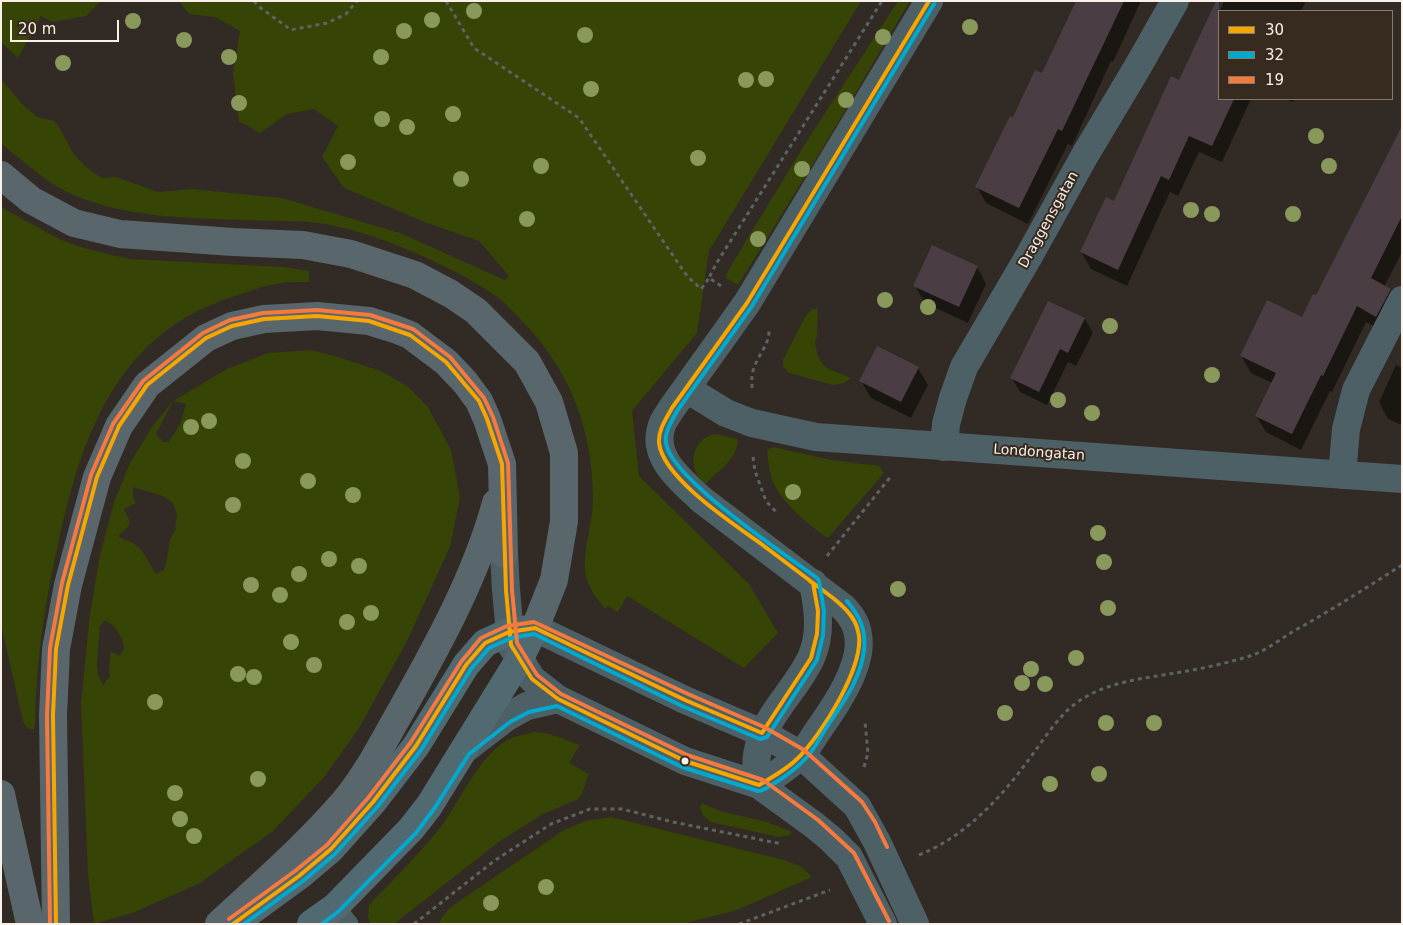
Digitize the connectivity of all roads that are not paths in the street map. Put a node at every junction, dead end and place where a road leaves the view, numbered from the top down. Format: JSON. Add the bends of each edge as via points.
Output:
{"nodes":[{"id":1,"x":929,"y":1,"type":"edge"},
{"id":2,"x":1175,"y":1,"type":"edge"},
{"id":3,"x":1,"y":175,"type":"edge"},
{"id":4,"x":1402,"y":300,"type":"edge"},
{"id":5,"x":686,"y":389,"type":"junction"},
{"id":6,"x":944,"y":447,"type":"junction"},
{"id":7,"x":1342,"y":475,"type":"junction"},
{"id":8,"x":503,"y":478,"type":"junction"},
{"id":9,"x":1402,"y":479,"type":"edge"},
{"id":10,"x":504,"y":554,"type":"joint"},
{"id":11,"x":813,"y":583,"type":"junction"},
{"id":12,"x":522,"y":630,"type":"junction"},
{"id":13,"x":519,"y":660,"type":"junction"},
{"id":14,"x":558,"y":699,"type":"junction"},
{"id":15,"x":762,"y":733,"type":"junction"},
{"id":16,"x":464,"y":750,"type":"junction"},
{"id":17,"x":801,"y":755,"type":"junction"},
{"id":18,"x":759,"y":785,"type":"junction"},
{"id":19,"x":1,"y":794,"type":"edge"},
{"id":20,"x":28,"y":911,"type":"edge"},
{"id":21,"x":56,"y":913,"type":"edge"},
{"id":22,"x":342,"y":915,"type":"edge"},
{"id":23,"x":219,"y":924,"type":"edge"},
{"id":24,"x":233,"y":924,"type":"edge"},
{"id":25,"x":311,"y":924,"type":"edge"},
{"id":26,"x":883,"y":924,"type":"edge"},
{"id":27,"x":915,"y":924,"type":"edge"}],
"edges":[{"from":1,"to":5,"type":"street","via":[[748,303]]},
{"from":2,"to":6,"type":"street","name":"Draggensgatan","via":[[964,368],[946,424]]},
{"from":3,"to":12,"type":"highway","via":[[31,200],[74,223],[120,234],[303,245],[351,254],[415,276],[452,294],[476,311],[527,362],[549,402],[564,453],[564,522],[554,580]]},
{"from":4,"to":7,"type":"street","via":[[1356,390],[1346,429]]},
{"from":5,"to":6,"type":"street","name":"Londongatan","via":[[726,413],[752,423],[816,437]]},
{"from":5,"to":11,"type":"street","via":[[662,425],[659,442],[663,457],[702,500]]},
{"from":6,"to":7,"type":"street","name":"Londongatan"},
{"from":7,"to":9,"type":"street","name":"Londongatan"},
{"from":8,"to":10,"type":"highway"},
{"from":8,"to":21,"type":"highway","via":[[502,464],[487,419],[465,382],[446,362],[410,335],[369,321],[316,316],[264,319],[232,326],[206,338],[147,385],[119,426],[97,477],[66,594],[56,649],[53,715]]},
{"from":8,"to":23,"type":"highway","via":[[474,569],[432,656],[368,768],[345,800],[304,846]]},
{"from":10,"to":12,"type":"street"},
{"from":11,"to":15,"type":"street","via":[[818,611],[811,658]]},
{"from":11,"to":17,"type":"street","via":[[853,619],[859,635],[858,651],[841,696]]},
{"from":12,"to":13,"type":"street"},
{"from":12,"to":15,"type":"street"},
{"from":12,"to":24,"type":"street","via":[[485,643],[466,665],[416,746],[374,802],[331,849]]},
{"from":13,"to":14,"type":"street","via":[[532,679]]},
{"from":13,"to":16,"type":"street"},
{"from":14,"to":16,"type":"street","via":[[528,706],[507,717]]},
{"from":14,"to":18,"type":"street","via":[[685,762]]},
{"from":15,"to":17,"type":"street"},
{"from":15,"to":18,"type":"street","via":[[756,756]]},
{"from":16,"to":22,"type":"street","via":[[429,806]]},
{"from":17,"to":18,"type":"street","via":[[783,771]]},
{"from":17,"to":27,"type":"street","via":[[857,806]]},
{"from":18,"to":26,"type":"street","via":[[814,825],[849,858]]},
{"from":19,"to":20,"type":"highway"},
{"from":22,"to":25,"type":"street"}]}
